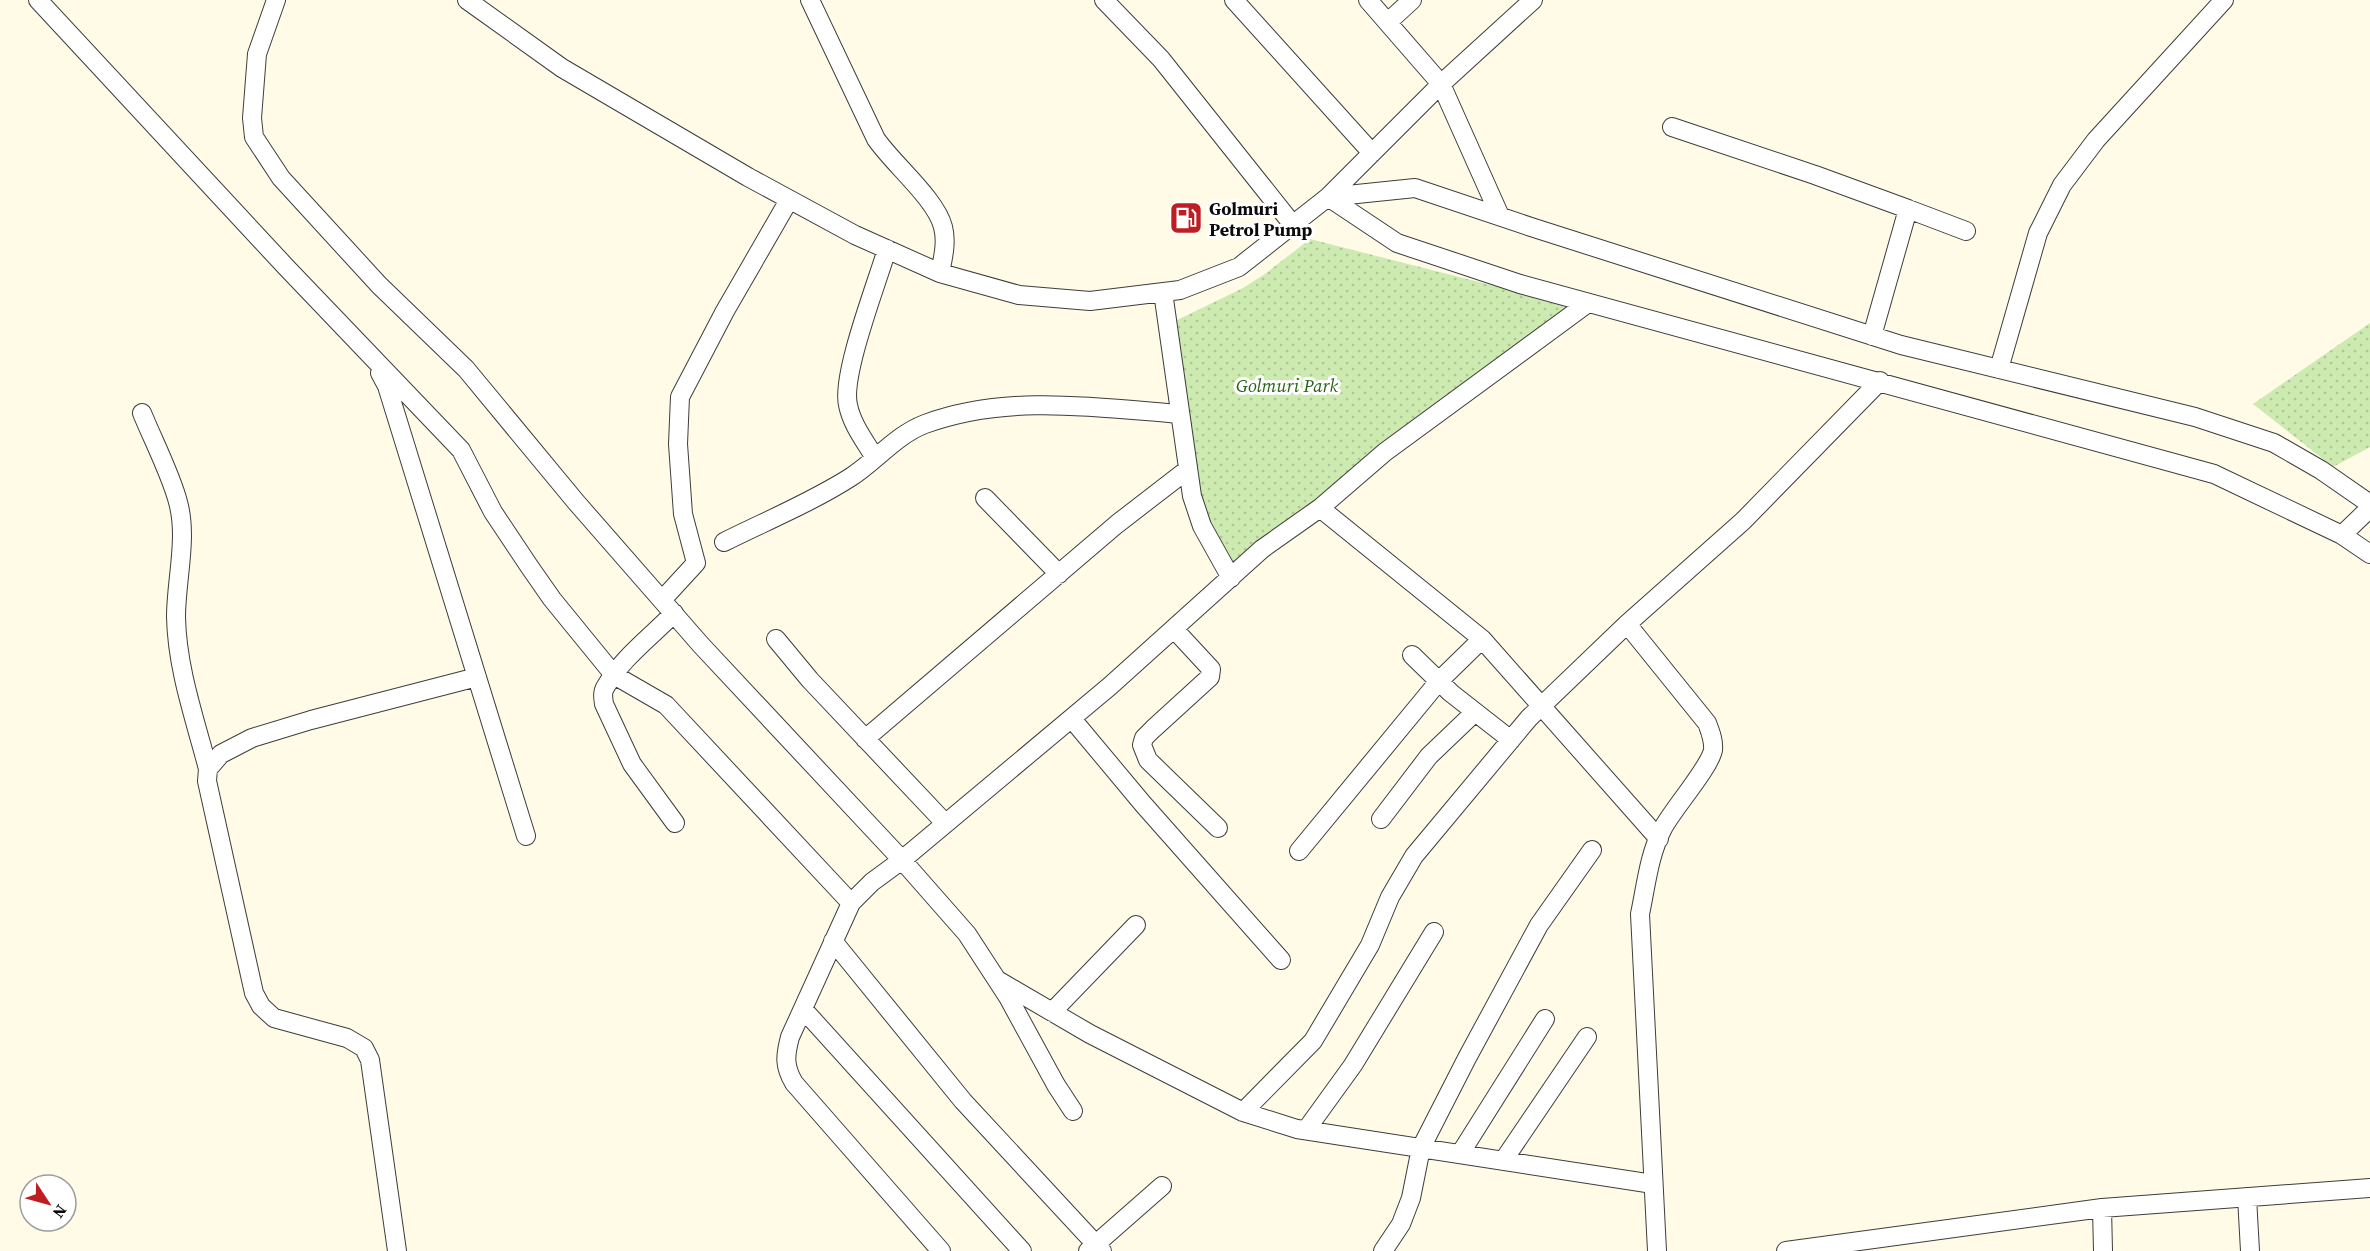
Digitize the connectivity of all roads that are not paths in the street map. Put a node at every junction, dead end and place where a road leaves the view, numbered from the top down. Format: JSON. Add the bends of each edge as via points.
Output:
{"nodes":[{"id":1,"x":38,"y":0,"type":"edge"},
{"id":2,"x":276,"y":0,"type":"edge"},
{"id":3,"x":467,"y":0,"type":"edge"},
{"id":4,"x":810,"y":0,"type":"edge"},
{"id":5,"x":1104,"y":0,"type":"edge"},
{"id":6,"x":1234,"y":0,"type":"edge"},
{"id":7,"x":1368,"y":0,"type":"edge"},
{"id":8,"x":1412,"y":0,"type":"edge"},
{"id":9,"x":1533,"y":0,"type":"edge"},
{"id":10,"x":2224,"y":0,"type":"edge"},
{"id":11,"x":1388,"y":22,"type":"junction"},
{"id":12,"x":1441,"y":84,"type":"junction"},
{"id":13,"x":1672,"y":127,"type":"dead end"},
{"id":14,"x":1372,"y":153,"type":"junction"},
{"id":15,"x":1328,"y":197,"type":"junction"},
{"id":16,"x":789,"y":200,"type":"junction"},
{"id":17,"x":1908,"y":209,"type":"junction"},
{"id":18,"x":1500,"y":216,"type":"junction"},
{"id":19,"x":1293,"y":225,"type":"junction"},
{"id":20,"x":1966,"y":231,"type":"dead end"},
{"id":21,"x":887,"y":249,"type":"junction"},
{"id":22,"x":940,"y":273,"type":"junction"},
{"id":23,"x":1163,"y":292,"type":"junction"},
{"id":24,"x":1588,"y":303,"type":"junction"},
{"id":25,"x":1872,"y":336,"type":"junction"},
{"id":26,"x":371,"y":358,"type":"junction"},
{"id":27,"x":1999,"y":369,"type":"junction"},
{"id":28,"x":1880,"y":381,"type":"junction"},
{"id":29,"x":142,"y":413,"type":"dead end"},
{"id":30,"x":1179,"y":414,"type":"junction"},
{"id":31,"x":875,"y":458,"type":"junction"},
{"id":32,"x":1187,"y":470,"type":"junction"},
{"id":33,"x":985,"y":498,"type":"dead end"},
{"id":34,"x":2370,"y":506,"type":"edge"},
{"id":35,"x":1320,"y":508,"type":"junction"},
{"id":36,"x":2342,"y":535,"type":"junction"},
{"id":37,"x":724,"y":542,"type":"dead end"},
{"id":38,"x":2370,"y":554,"type":"edge"},
{"id":39,"x":1059,"y":574,"type":"junction"},
{"id":40,"x":1231,"y":578,"type":"junction"},
{"id":41,"x":668,"y":606,"type":"junction"},
{"id":42,"x":1627,"y":624,"type":"junction"},
{"id":43,"x":1174,"y":630,"type":"junction"},
{"id":44,"x":776,"y":639,"type":"dead end"},
{"id":45,"x":1482,"y":639,"type":"junction"},
{"id":46,"x":1412,"y":655,"type":"dead end"},
{"id":47,"x":614,"y":675,"type":"junction"},
{"id":48,"x":477,"y":677,"type":"junction"},
{"id":49,"x":1439,"y":681,"type":"junction"},
{"id":50,"x":1541,"y":705,"type":"junction"},
{"id":51,"x":1474,"y":713,"type":"junction"},
{"id":52,"x":1072,"y":718,"type":"junction"},
{"id":53,"x":865,"y":739,"type":"junction"},
{"id":54,"x":1511,"y":740,"type":"junction"},
{"id":55,"x":208,"y":769,"type":"junction"},
{"id":56,"x":1381,"y":819,"type":"dead end"},
{"id":57,"x":675,"y":823,"type":"dead end"},
{"id":58,"x":945,"y":824,"type":"junction"},
{"id":59,"x":1218,"y":828,"type":"dead end"},
{"id":60,"x":526,"y":836,"type":"dead end"},
{"id":61,"x":1659,"y":839,"type":"junction"},
{"id":62,"x":1592,"y":850,"type":"dead end"},
{"id":63,"x":1299,"y":851,"type":"dead end"},
{"id":64,"x":902,"y":860,"type":"junction"},
{"id":65,"x":852,"y":903,"type":"junction"},
{"id":66,"x":1136,"y":926,"type":"dead end"},
{"id":67,"x":1434,"y":932,"type":"dead end"},
{"id":68,"x":833,"y":941,"type":"junction"},
{"id":69,"x":1281,"y":960,"type":"dead end"},
{"id":70,"x":997,"y":979,"type":"junction"},
{"id":71,"x":803,"y":1009,"type":"junction"},
{"id":72,"x":1052,"y":1012,"type":"junction"},
{"id":73,"x":1545,"y":1019,"type":"dead end"},
{"id":74,"x":1587,"y":1037,"type":"dead end"},
{"id":75,"x":1073,"y":1111,"type":"dead end"},
{"id":76,"x":1243,"y":1112,"type":"junction"},
{"id":77,"x":1306,"y":1130,"type":"junction"},
{"id":78,"x":1421,"y":1148,"type":"junction"},
{"id":79,"x":1460,"y":1154,"type":"junction"},
{"id":80,"x":1503,"y":1161,"type":"junction"},
{"id":81,"x":1653,"y":1184,"type":"junction"},
{"id":82,"x":1162,"y":1186,"type":"dead end"},
{"id":83,"x":2370,"y":1188,"type":"edge"},
{"id":84,"x":2247,"y":1197,"type":"junction"},
{"id":85,"x":2102,"y":1208,"type":"junction"},
{"id":86,"x":1863,"y":1246,"type":"edge"},
{"id":87,"x":1095,"y":1249,"type":"edge"},
{"id":88,"x":397,"y":1251,"type":"edge"},
{"id":89,"x":941,"y":1251,"type":"edge"},
{"id":90,"x":1022,"y":1251,"type":"edge"},
{"id":91,"x":1383,"y":1251,"type":"edge"},
{"id":92,"x":1657,"y":1251,"type":"edge"},
{"id":93,"x":1786,"y":1251,"type":"edge"},
{"id":94,"x":2103,"y":1251,"type":"edge"},
{"id":95,"x":2250,"y":1251,"type":"edge"}],
"edges":[{"from":1,"to":26,"type":"street"},
{"from":2,"to":41,"type":"street","via":[[257,54],[252,118],[254,136],[264,154],[281,178],[379,285],[466,369]]},
{"from":3,"to":16,"type":"street","via":[[562,68]]},
{"from":4,"to":22,"type":"street","via":[[876,139],[931,204],[943,226],[945,246]]},
{"from":5,"to":19,"type":"street","via":[[1161,59]]},
{"from":6,"to":14,"type":"street"},
{"from":7,"to":11,"type":"street"},
{"from":8,"to":11,"type":"street"},
{"from":9,"to":12,"type":"street"},
{"from":10,"to":27,"type":"street","via":[[2096,140],[2062,185],[2038,233]]},
{"from":11,"to":12,"type":"street"},
{"from":12,"to":14,"type":"street"},
{"from":12,"to":18,"type":"street"},
{"from":13,"to":17,"type":"street"},
{"from":14,"to":15,"type":"street"},
{"from":15,"to":18,"type":"street","via":[[1415,188]]},
{"from":15,"to":19,"type":"street"},
{"from":15,"to":24,"type":"street","via":[[1397,243]]},
{"from":16,"to":21,"type":"street"},
{"from":16,"to":41,"type":"street","via":[[680,397],[678,444],[683,514],[696,563]]},
{"from":17,"to":20,"type":"street"},
{"from":17,"to":25,"type":"street"},
{"from":18,"to":25,"type":"street"},
{"from":19,"to":23,"type":"street","via":[[1239,267],[1180,290]]},
{"from":21,"to":22,"type":"street"},
{"from":21,"to":31,"type":"street","via":[[847,388],[850,415]]},
{"from":22,"to":23,"type":"street","via":[[1020,295],[1090,301]]},
{"from":23,"to":30,"type":"street"},
{"from":24,"to":28,"type":"street"},
{"from":24,"to":35,"type":"street","via":[[1386,452]]},
{"from":25,"to":27,"type":"street"},
{"from":26,"to":47,"type":"street","via":[[461,450],[493,512],[529,566]]},
{"from":26,"to":48,"type":"street","via":[[387,386]]},
{"from":27,"to":34,"type":"street","via":[[2237,429],[2321,470]]},
{"from":28,"to":36,"type":"street","via":[[2214,474]]},
{"from":28,"to":42,"type":"street","via":[[1743,521]]},
{"from":29,"to":55,"type":"street","via":[[178,502],[178,641]]},
{"from":30,"to":31,"type":"street","via":[[1059,404],[972,412],[909,431]]},
{"from":30,"to":32,"type":"street"},
{"from":31,"to":37,"type":"street","via":[[840,483]]},
{"from":32,"to":39,"type":"street"},
{"from":32,"to":40,"type":"street","via":[[1202,526]]},
{"from":33,"to":39,"type":"street"},
{"from":34,"to":36,"type":"street"},
{"from":35,"to":40,"type":"street","via":[[1262,549]]},
{"from":35,"to":45,"type":"street"},
{"from":36,"to":38,"type":"street"},
{"from":39,"to":53,"type":"street"},
{"from":40,"to":43,"type":"street"},
{"from":41,"to":47,"type":"street"},
{"from":41,"to":64,"type":"street"},
{"from":42,"to":50,"type":"street"},
{"from":42,"to":61,"type":"street","via":[[1707,723],[1713,738],[1713,752]]},
{"from":43,"to":52,"type":"street"},
{"from":43,"to":59,"type":"street","via":[[1206,661],[1210,677],[1153,729],[1142,745],[1148,760]]},
{"from":44,"to":53,"type":"street"},
{"from":45,"to":49,"type":"street"},
{"from":45,"to":50,"type":"street"},
{"from":46,"to":49,"type":"street"},
{"from":47,"to":57,"type":"street","via":[[602,694],[604,704],[632,764]]},
{"from":47,"to":65,"type":"street","via":[[666,705]]},
{"from":48,"to":55,"type":"street","via":[[252,738],[221,754]]},
{"from":48,"to":60,"type":"street"},
{"from":49,"to":51,"type":"street"},
{"from":49,"to":63,"type":"street"},
{"from":50,"to":54,"type":"street"},
{"from":50,"to":61,"type":"street"},
{"from":51,"to":54,"type":"street"},
{"from":51,"to":56,"type":"street","via":[[1429,756]]},
{"from":52,"to":58,"type":"street"},
{"from":52,"to":69,"type":"street"},
{"from":53,"to":58,"type":"street"},
{"from":54,"to":76,"type":"street","via":[[1414,856],[1390,897],[1370,945],[1313,1041]]},
{"from":55,"to":88,"type":"street","via":[[207,781],[254,993],[261,1006],[274,1018],[347,1038],[364,1048],[370,1060]]},
{"from":58,"to":64,"type":"street"},
{"from":61,"to":81,"type":"street","via":[[1641,914]]},
{"from":62,"to":78,"type":"street","via":[[1539,925]]},
{"from":64,"to":65,"type":"street"},
{"from":64,"to":70,"type":"street","via":[[967,934]]},
{"from":65,"to":68,"type":"street"},
{"from":66,"to":72,"type":"street"},
{"from":67,"to":77,"type":"street","via":[[1353,1065]]},
{"from":68,"to":71,"type":"street"},
{"from":68,"to":87,"type":"street","via":[[963,1101]]},
{"from":70,"to":72,"type":"street"},
{"from":70,"to":75,"type":"street"},
{"from":71,"to":89,"type":"street","via":[[785,1056],[794,1083]]},
{"from":71,"to":90,"type":"street"},
{"from":72,"to":76,"type":"street"},
{"from":73,"to":79,"type":"street"},
{"from":74,"to":80,"type":"street"},
{"from":76,"to":77,"type":"street"},
{"from":77,"to":78,"type":"street"},
{"from":78,"to":79,"type":"street"},
{"from":78,"to":91,"type":"street","via":[[1411,1198],[1401,1224]]},
{"from":79,"to":80,"type":"street"},
{"from":80,"to":81,"type":"street"},
{"from":81,"to":92,"type":"street"},
{"from":82,"to":87,"type":"street"},
{"from":83,"to":84,"type":"street"},
{"from":84,"to":85,"type":"street"},
{"from":84,"to":95,"type":"street"},
{"from":85,"to":86,"type":"street"},
{"from":85,"to":94,"type":"street"},
{"from":86,"to":93,"type":"street"}]}
